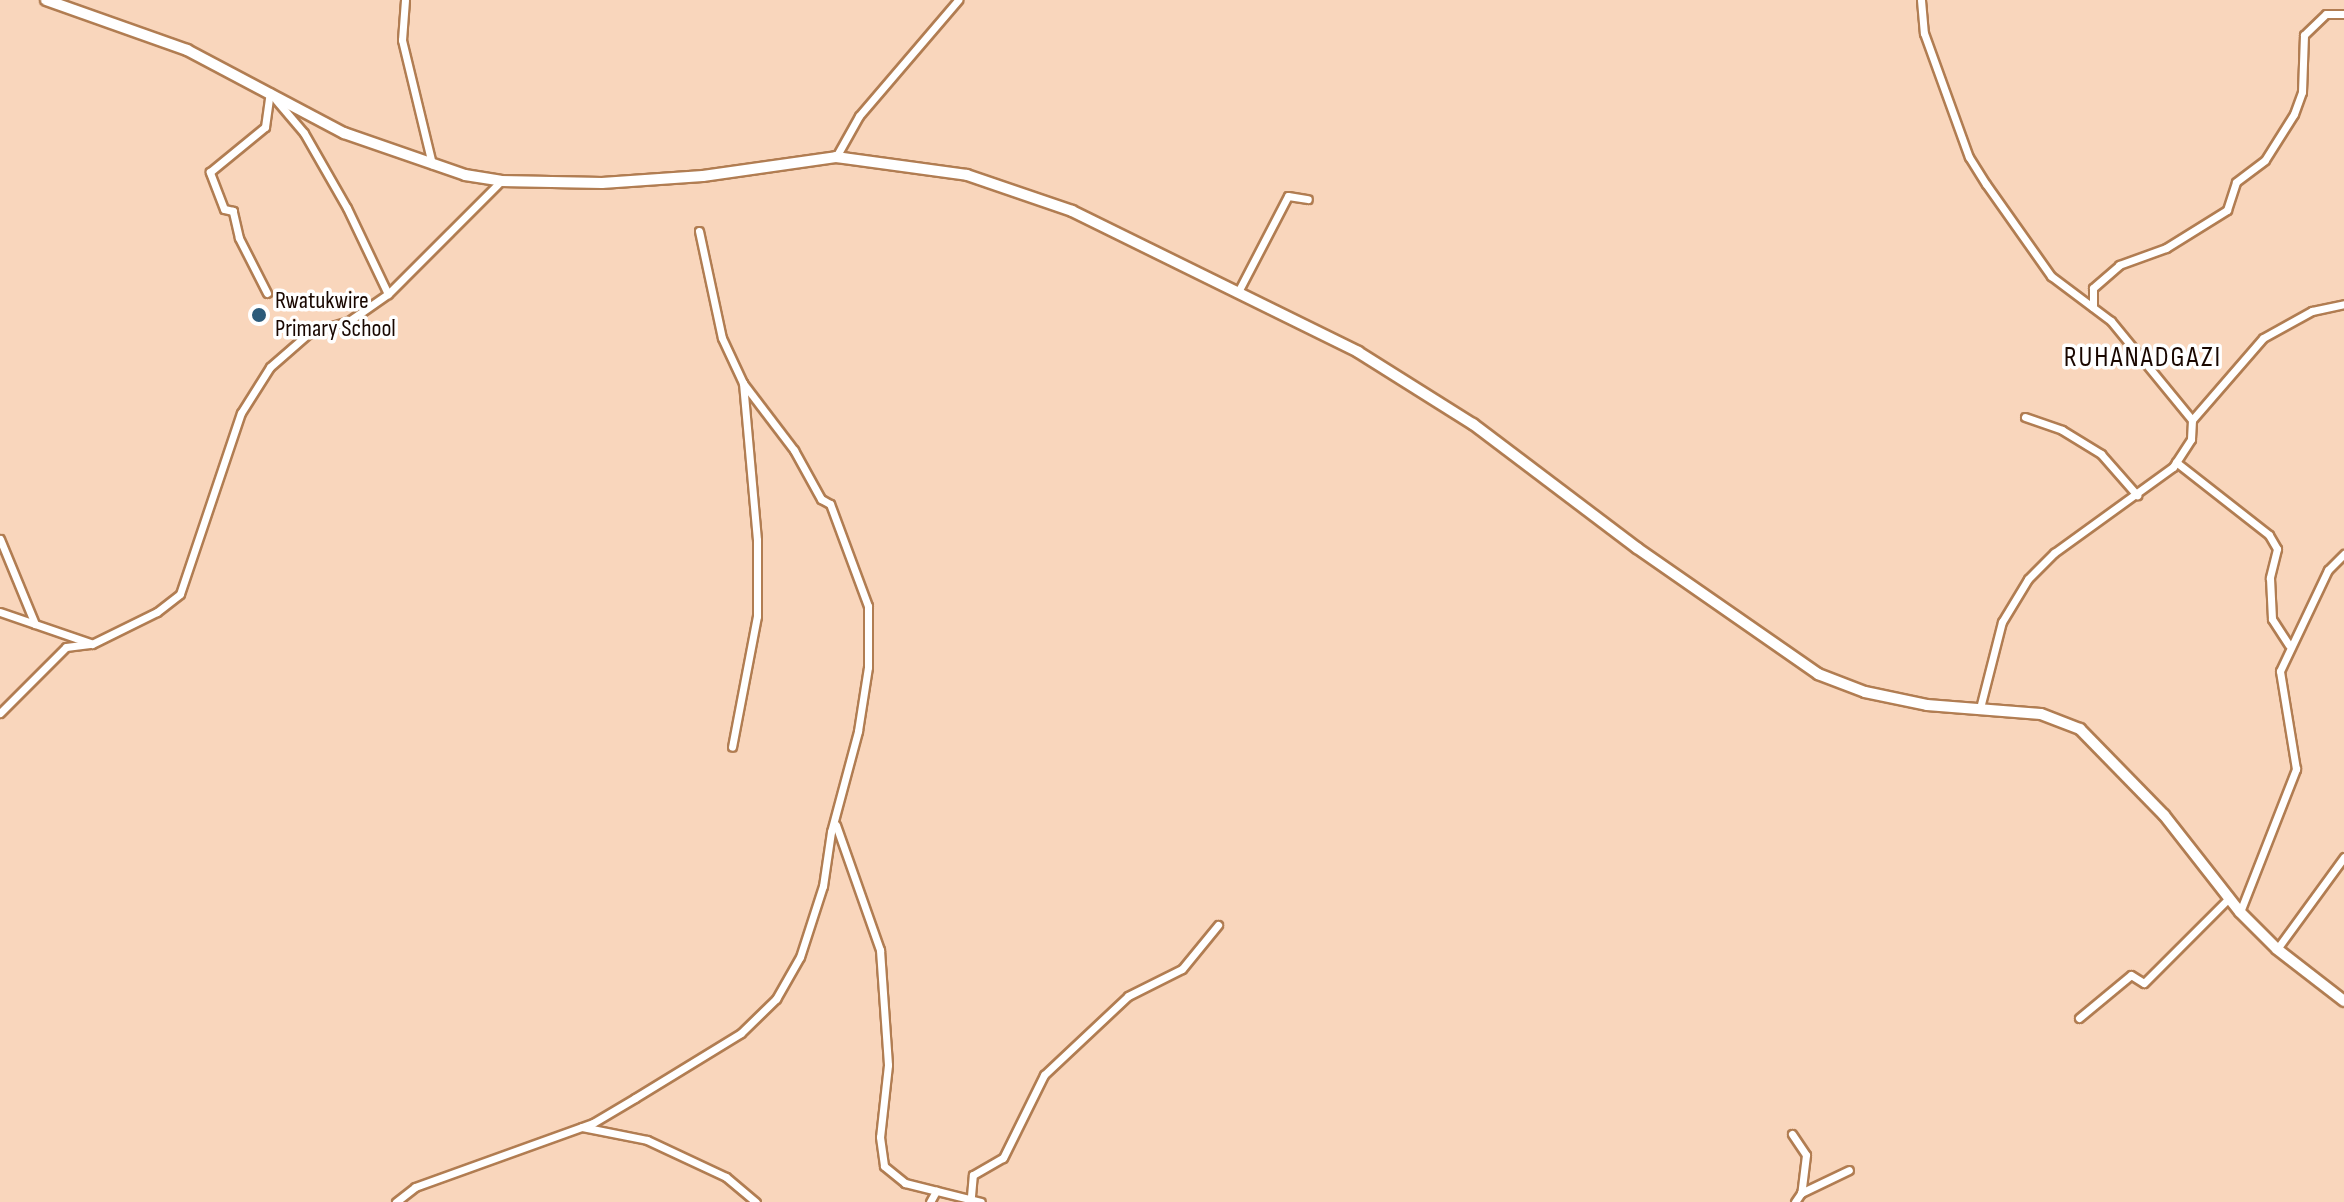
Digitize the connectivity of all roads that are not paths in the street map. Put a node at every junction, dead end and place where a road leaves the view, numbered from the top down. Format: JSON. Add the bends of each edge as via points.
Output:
{"nodes":[{"id":1,"x":46,"y":0,"type":"edge"},
{"id":2,"x":405,"y":0,"type":"edge"},
{"id":3,"x":958,"y":0,"type":"edge"},
{"id":4,"x":1921,"y":0,"type":"edge"},
{"id":5,"x":2344,"y":14,"type":"edge"},
{"id":6,"x":270,"y":92,"type":"junction"},
{"id":7,"x":836,"y":157,"type":"junction"},
{"id":8,"x":432,"y":164,"type":"junction"},
{"id":9,"x":501,"y":181,"type":"junction"},
{"id":10,"x":1308,"y":199,"type":"dead end"},
{"id":11,"x":699,"y":231,"type":"dead end"},
{"id":12,"x":1238,"y":292,"type":"junction"},
{"id":13,"x":267,"y":293,"type":"dead end"},
{"id":14,"x":388,"y":294,"type":"junction"},
{"id":15,"x":2344,"y":304,"type":"edge"},
{"id":16,"x":2093,"y":307,"type":"junction"},
{"id":17,"x":743,"y":383,"type":"junction"},
{"id":18,"x":2025,"y":417,"type":"dead end"},
{"id":19,"x":2192,"y":420,"type":"junction"},
{"id":20,"x":2176,"y":462,"type":"junction"},
{"id":21,"x":2137,"y":495,"type":"junction"},
{"id":22,"x":0,"y":539,"type":"edge"},
{"id":23,"x":2344,"y":554,"type":"edge"},
{"id":24,"x":0,"y":612,"type":"edge"},
{"id":25,"x":35,"y":624,"type":"junction"},
{"id":26,"x":92,"y":644,"type":"junction"},
{"id":27,"x":2289,"y":645,"type":"junction"},
{"id":28,"x":1980,"y":708,"type":"junction"},
{"id":29,"x":0,"y":713,"type":"edge"},
{"id":30,"x":732,"y":747,"type":"dead end"},
{"id":31,"x":836,"y":825,"type":"junction"},
{"id":32,"x":2344,"y":857,"type":"edge"},
{"id":33,"x":2229,"y":898,"type":"junction"},
{"id":34,"x":2240,"y":912,"type":"junction"},
{"id":35,"x":1218,"y":925,"type":"dead end"},
{"id":36,"x":2277,"y":949,"type":"junction"},
{"id":37,"x":2344,"y":1001,"type":"edge"},
{"id":38,"x":2079,"y":1018,"type":"dead end"},
{"id":39,"x":582,"y":1127,"type":"junction"},
{"id":40,"x":1792,"y":1134,"type":"dead end"},
{"id":41,"x":1849,"y":1170,"type":"dead end"},
{"id":42,"x":936,"y":1191,"type":"junction"},
{"id":43,"x":1801,"y":1193,"type":"junction"},
{"id":44,"x":971,"y":1196,"type":"junction"},
{"id":45,"x":396,"y":1202,"type":"edge"},
{"id":46,"x":756,"y":1202,"type":"edge"},
{"id":47,"x":930,"y":1202,"type":"edge"},
{"id":48,"x":981,"y":1202,"type":"edge"},
{"id":49,"x":1795,"y":1202,"type":"edge"}],
"edges":[{"from":1,"to":6,"type":"street","via":[[187,50]]},
{"from":2,"to":8,"type":"street","via":[[402,40]]},
{"from":3,"to":7,"type":"street","via":[[859,116]]},
{"from":4,"to":16,"type":"street","via":[[1924,33],[1969,157],[2042,265]]},
{"from":5,"to":16,"type":"street","via":[[2326,14],[2304,35],[2302,92],[2294,114],[2265,160],[2236,182],[2227,210],[2166,248],[2119,265],[2093,288]]},
{"from":6,"to":8,"type":"street","via":[[344,133]]},
{"from":6,"to":13,"type":"street","via":[[265,127],[210,172],[224,209],[233,211],[239,238]]},
{"from":6,"to":14,"type":"street","via":[[304,133]]},
{"from":7,"to":9,"type":"street","via":[[631,181]]},
{"from":7,"to":12,"type":"street","via":[[967,175],[1021,192],[1072,211]]},
{"from":8,"to":9,"type":"street"},
{"from":9,"to":14,"type":"street"},
{"from":10,"to":12,"type":"street","via":[[1288,196]]},
{"from":11,"to":17,"type":"street","via":[[722,338]]},
{"from":12,"to":28,"type":"street","via":[[1358,352],[1473,424],[1637,548],[1818,674],[1865,692]]},
{"from":14,"to":26,"type":"street","via":[[349,321],[309,333],[270,367],[241,413],[180,594],[157,612]]},
{"from":15,"to":19,"type":"street","via":[[2312,311],[2263,338]]},
{"from":16,"to":19,"type":"street","via":[[2169,386]]},
{"from":17,"to":30,"type":"street","via":[[757,540],[757,616]]},
{"from":17,"to":31,"type":"street","via":[[794,450],[821,499],[830,504],[846,556],[866,596],[868,667]]},
{"from":18,"to":21,"type":"street","via":[[2062,430],[2101,454]]},
{"from":19,"to":20,"type":"street","via":[[2191,439]]},
{"from":20,"to":21,"type":"street"},
{"from":20,"to":27,"type":"street","via":[[2269,535],[2277,549],[2270,578],[2272,619]]},
{"from":21,"to":28,"type":"street","via":[[2054,553],[2028,579],[2002,622]]},
{"from":22,"to":25,"type":"street"},
{"from":23,"to":27,"type":"street","via":[[2328,570]]},
{"from":24,"to":25,"type":"street"},
{"from":25,"to":26,"type":"street"},
{"from":26,"to":29,"type":"street","via":[[66,647]]},
{"from":27,"to":34,"type":"street","via":[[2280,683],[2296,769]]},
{"from":28,"to":33,"type":"street","via":[[2041,714],[2092,738],[2164,815]]},
{"from":31,"to":39,"type":"street","via":[[811,929],[776,999],[741,1033]]},
{"from":31,"to":42,"type":"street","via":[[880,950],[888,1065],[880,1137],[884,1166],[897,1180]]},
{"from":32,"to":36,"type":"street"},
{"from":33,"to":34,"type":"street"},
{"from":33,"to":38,"type":"street","via":[[2144,983],[2131,975]]},
{"from":34,"to":36,"type":"street"},
{"from":35,"to":44,"type":"street","via":[[1182,969],[1128,996],[1044,1075],[1003,1158],[973,1175]]},
{"from":36,"to":37,"type":"street"},
{"from":39,"to":45,"type":"street","via":[[415,1187]]},
{"from":39,"to":46,"type":"street","via":[[647,1140],[726,1177]]},
{"from":40,"to":43,"type":"street","via":[[1806,1155]]},
{"from":41,"to":43,"type":"street"},
{"from":42,"to":44,"type":"street"},
{"from":42,"to":47,"type":"street"},
{"from":43,"to":49,"type":"street"},
{"from":44,"to":48,"type":"street"}]}
